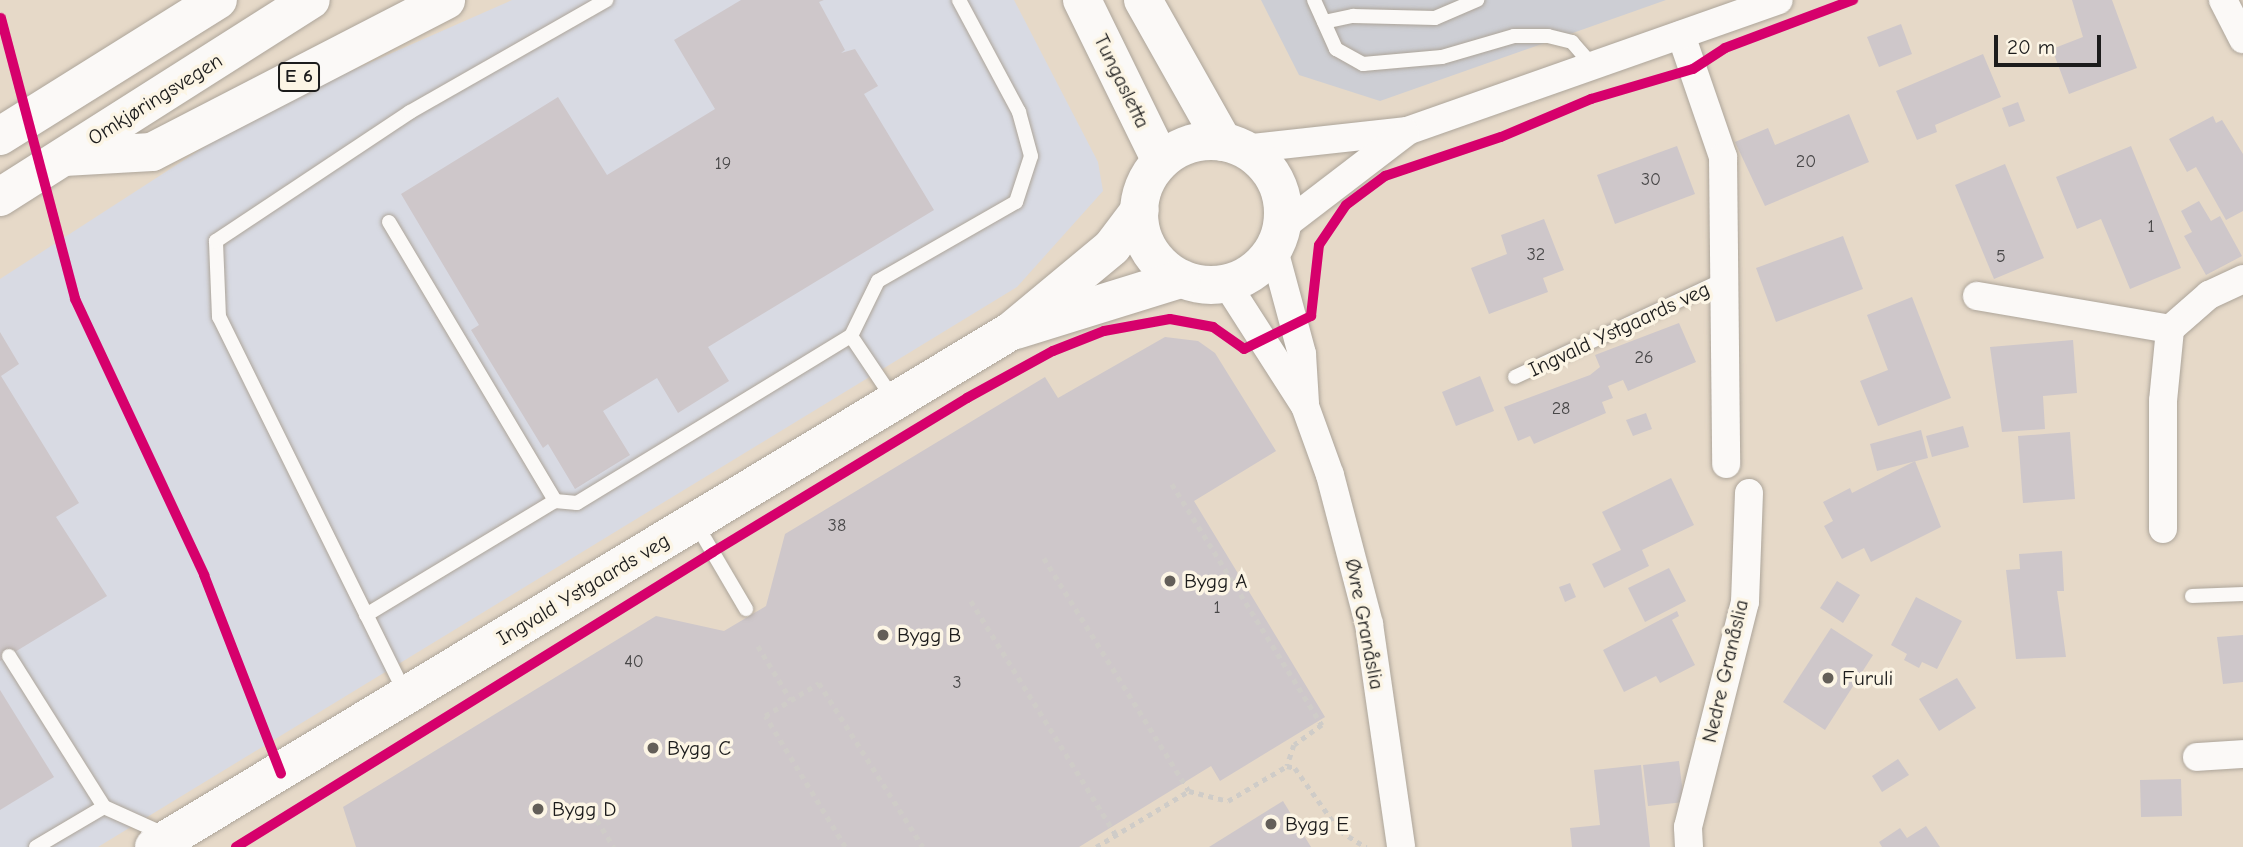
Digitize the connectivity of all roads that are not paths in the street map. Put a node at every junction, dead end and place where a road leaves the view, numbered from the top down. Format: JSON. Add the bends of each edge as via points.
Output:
{"nodes":[{"id":1,"x":218,"y":0,"type":"edge"},
{"id":2,"x":311,"y":0,"type":"edge"},
{"id":3,"x":446,"y":0,"type":"edge"},
{"id":4,"x":606,"y":0,"type":"edge"},
{"id":5,"x":959,"y":0,"type":"edge"},
{"id":6,"x":1082,"y":0,"type":"edge"},
{"id":7,"x":1143,"y":0,"type":"edge"},
{"id":8,"x":1314,"y":0,"type":"edge"},
{"id":9,"x":1477,"y":0,"type":"edge"},
{"id":10,"x":1779,"y":0,"type":"edge"},
{"id":11,"x":2223,"y":0,"type":"edge"},
{"id":12,"x":175,"y":17,"type":"edge"},
{"id":13,"x":1324,"y":22,"type":"junction"},
{"id":14,"x":1681,"y":35,"type":"junction"},
{"id":15,"x":2243,"y":39,"type":"edge"},
{"id":16,"x":1592,"y":65,"type":"junction"},
{"id":17,"x":1407,"y":131,"type":"junction"},
{"id":18,"x":0,"y":136,"type":"edge"},
{"id":19,"x":1233,"y":145,"type":"junction"},
{"id":20,"x":64,"y":157,"type":"junction"},
{"id":21,"x":1161,"y":161,"type":"junction"},
{"id":22,"x":0,"y":197,"type":"edge"},
{"id":23,"x":1140,"y":210,"type":"junction"},
{"id":24,"x":390,"y":222,"type":"dead end"},
{"id":25,"x":1278,"y":238,"type":"junction"},
{"id":26,"x":1181,"y":279,"type":"junction"},
{"id":27,"x":2243,"y":279,"type":"edge"},
{"id":28,"x":1723,"y":280,"type":"junction"},
{"id":29,"x":1226,"y":283,"type":"junction"},
{"id":30,"x":1977,"y":296,"type":"dead end"},
{"id":31,"x":2170,"y":330,"type":"junction"},
{"id":32,"x":1011,"y":331,"type":"junction"},
{"id":33,"x":851,"y":336,"type":"junction"},
{"id":34,"x":1515,"y":377,"type":"dead end"},
{"id":35,"x":894,"y":400,"type":"junction"},
{"id":36,"x":1305,"y":406,"type":"junction"},
{"id":37,"x":1726,"y":464,"type":"dead end"},
{"id":38,"x":1749,"y":493,"type":"dead end"},
{"id":39,"x":555,"y":501,"type":"junction"},
{"id":40,"x":695,"y":521,"type":"junction"},
{"id":41,"x":2164,"y":529,"type":"dead end"},
{"id":42,"x":2243,"y":594,"type":"edge"},
{"id":43,"x":2192,"y":596,"type":"dead end"},
{"id":44,"x":746,"y":609,"type":"dead end"},
{"id":45,"x":366,"y":615,"type":"junction"},
{"id":46,"x":9,"y":656,"type":"dead end"},
{"id":47,"x":407,"y":697,"type":"junction"},
{"id":48,"x":2243,"y":754,"type":"edge"},
{"id":49,"x":2197,"y":757,"type":"dead end"},
{"id":50,"x":104,"y":807,"type":"junction"},
{"id":51,"x":162,"y":842,"type":"edge"},
{"id":52,"x":36,"y":847,"type":"edge"},
{"id":53,"x":1401,"y":847,"type":"edge"},
{"id":54,"x":1689,"y":847,"type":"edge"}],
"edges":[{"from":1,"to":12,"type":"main road"},
{"from":2,"to":20,"type":"main road","name":"Omkjøringsvegen","number":"E 6"},
{"from":3,"to":20,"type":"main road","number":"E 6","via":[[152,152]]},
{"from":4,"to":45,"type":"lane","via":[[411,112],[216,241],[219,317]]},
{"from":5,"to":33,"type":"lane","via":[[1019,112],[1031,156],[1016,202],[878,281]]},
{"from":6,"to":21,"type":"main road","name":"Tungasletta"},
{"from":7,"to":19,"type":"main road"},
{"from":8,"to":13,"type":"lane"},
{"from":9,"to":13,"type":"lane","via":[[1435,18],[1353,16]]},
{"from":10,"to":14,"type":"street"},
{"from":11,"to":15,"type":"street"},
{"from":12,"to":18,"type":"main road"},
{"from":13,"to":16,"type":"lane","via":[[1336,49],[1363,64],[1442,57],[1514,36],[1548,36],[1572,42]]},
{"from":14,"to":16,"type":"street"},
{"from":14,"to":28,"type":"street","name":"Ingvald Ystgaards veg","via":[[1723,157],[1727,202]]},
{"from":16,"to":17,"type":"street"},
{"from":17,"to":19,"type":"street"},
{"from":17,"to":25,"type":"street"},
{"from":19,"to":21,"type":"main road","via":[[1200,142]]},
{"from":19,"to":25,"type":"main road","via":[[1275,180],[1282,203]]},
{"from":20,"to":22,"type":"main road","name":"Omkjøringsvegen","number":"E 6"},
{"from":21,"to":23,"type":"main road","via":[[1147,179]]},
{"from":23,"to":26,"type":"main road","via":[[1145,244],[1157,262]]},
{"from":23,"to":32,"type":"main road","name":"Ingvald Ystgaards veg","via":[[1112,247]]},
{"from":24,"to":39,"type":"lane"},
{"from":25,"to":29,"type":"main road","via":[[1258,269]]},
{"from":25,"to":36,"type":"street","name":"Øvre Granåslia","via":[[1302,354]]},
{"from":26,"to":29,"type":"main road","via":[[1194,284]]},
{"from":26,"to":32,"type":"main road","name":"Ingvald Ystgaards veg"},
{"from":27,"to":31,"type":"street","via":[[2209,295]]},
{"from":28,"to":34,"type":"lane","name":"Ingvald Ystgaards veg"},
{"from":28,"to":37,"type":"street","name":"Ingvald Ystgaards veg"},
{"from":29,"to":36,"type":"street","name":"Øvre Granåslia"},
{"from":30,"to":31,"type":"street"},
{"from":31,"to":41,"type":"street","via":[[2163,401]]},
{"from":32,"to":35,"type":"main road","name":"Ingvald Ystgaards veg"},
{"from":33,"to":35,"type":"lane"},
{"from":33,"to":39,"type":"lane","via":[[577,503]]},
{"from":35,"to":40,"type":"main road","name":"Ingvald Ystgaards veg"},
{"from":36,"to":53,"type":"street","name":"Øvre Granåslia","via":[[1330,475],[1369,624]]},
{"from":38,"to":54,"type":"street","name":"Nedre Granåslia","via":[[1745,602],[1688,827]]},
{"from":39,"to":45,"type":"lane"},
{"from":40,"to":44,"type":"lane"},
{"from":40,"to":47,"type":"main road","name":"Ingvald Ystgaards veg"},
{"from":42,"to":43,"type":"lane"},
{"from":45,"to":47,"type":"lane"},
{"from":46,"to":50,"type":"lane"},
{"from":47,"to":51,"type":"main road","name":"Ingvald Ystgaards veg"},
{"from":48,"to":49,"type":"street"},
{"from":50,"to":51,"type":"lane"},
{"from":50,"to":52,"type":"lane"}]}
